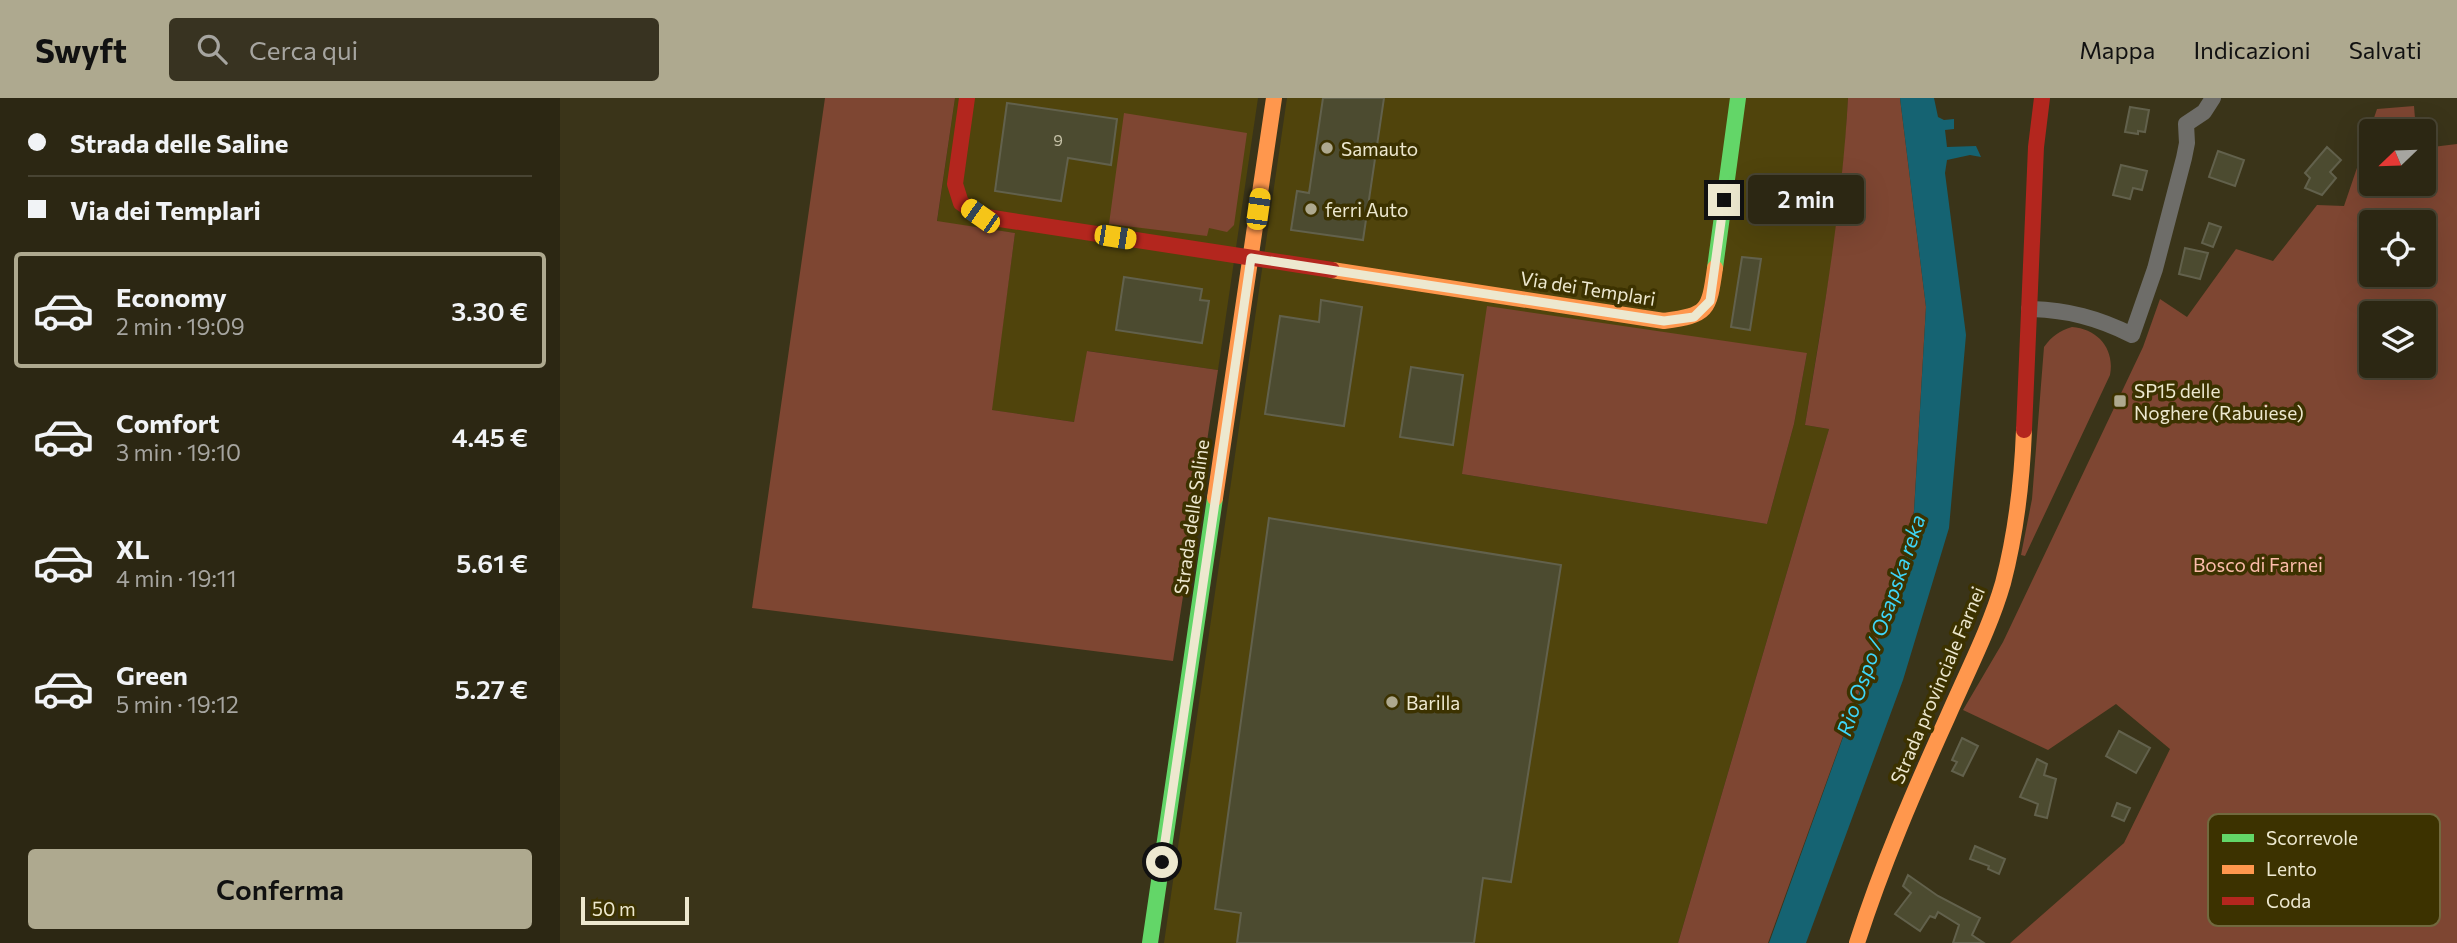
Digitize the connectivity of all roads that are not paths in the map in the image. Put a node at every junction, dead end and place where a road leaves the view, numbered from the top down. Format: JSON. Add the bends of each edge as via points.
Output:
{"nodes":[{"id":1,"x":967,"y":98,"type":"edge"},
{"id":2,"x":1274,"y":98,"type":"edge"},
{"id":3,"x":1738,"y":98,"type":"edge"},
{"id":4,"x":2042,"y":98,"type":"edge"},
{"id":5,"x":2213,"y":98,"type":"edge"},
{"id":6,"x":1251,"y":258,"type":"junction"},
{"id":7,"x":2029,"y":309,"type":"junction"},
{"id":8,"x":1150,"y":943,"type":"edge"},
{"id":9,"x":1857,"y":943,"type":"edge"}],
"edges":[{"from":1,"to":6,"type":"street","name":"Via dei Templari","via":[[955,184],[961,203],[980,216]]},
{"from":2,"to":6,"type":"street","name":"Strada delle Saline"},
{"from":3,"to":6,"type":"street","name":"Via dei Templari","via":[[1710,301],[1694,317],[1664,321]]},
{"from":4,"to":7,"type":"street","name":"Strada provinciale Farnei"},
{"from":5,"to":7,"type":"street","via":[[2204,112],[2186,124],[2184,158],[2132,335],[2103,321]]},
{"from":6,"to":8,"type":"street","name":"Strada delle Saline"},
{"from":7,"to":9,"type":"street","name":"Strada provinciale Farnei","via":[[2016,527],[2002,585],[1954,706],[1898,827]]}]}
